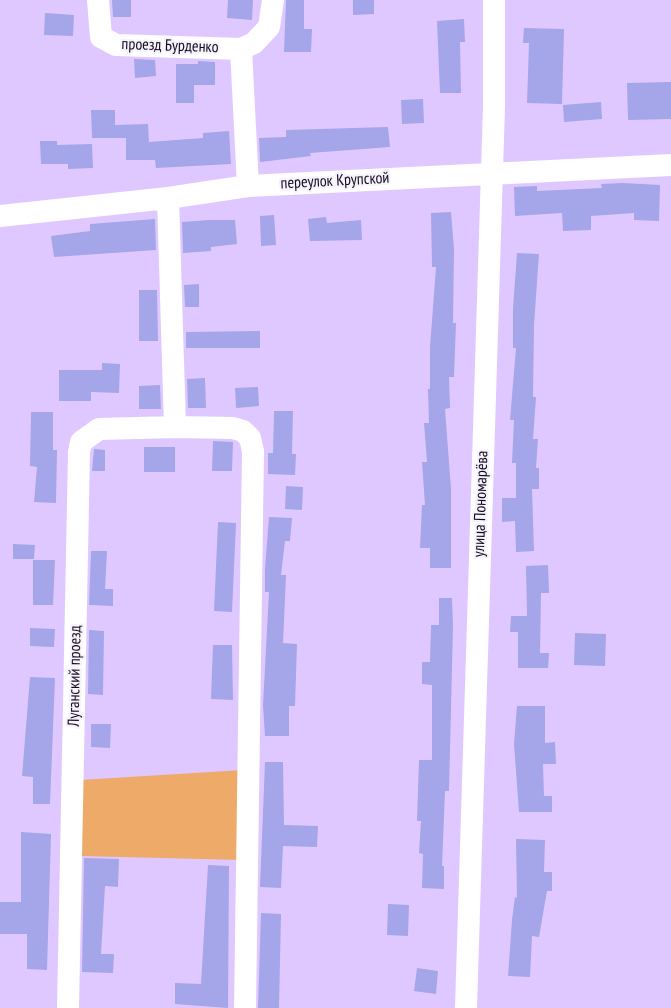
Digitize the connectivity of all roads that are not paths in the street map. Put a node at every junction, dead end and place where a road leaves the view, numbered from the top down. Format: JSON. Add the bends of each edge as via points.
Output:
{"nodes":[{"id":1,"x":98,"y":0,"type":"edge"},
{"id":2,"x":273,"y":0,"type":"edge"},
{"id":3,"x":494,"y":0,"type":"edge"},
{"id":4,"x":241,"y":49,"type":"junction"},
{"id":5,"x":671,"y":165,"type":"edge"},
{"id":6,"x":491,"y":172,"type":"junction"},
{"id":7,"x":248,"y":186,"type":"junction"},
{"id":8,"x":168,"y":198,"type":"junction"},
{"id":9,"x":0,"y":216,"type":"edge"},
{"id":10,"x":175,"y":427,"type":"junction"},
{"id":11,"x":68,"y":1008,"type":"edge"},
{"id":12,"x":245,"y":1008,"type":"edge"},
{"id":13,"x":466,"y":1008,"type":"edge"}],
"edges":[{"from":1,"to":4,"type":"street","name":"проезд Бурденко","via":[[101,37],[116,45]]},
{"from":2,"to":4,"type":"street","name":"проезд Бурденко","via":[[268,27],[254,43]]},
{"from":3,"to":6,"type":"street","name":"улица Пономарёва"},
{"from":4,"to":7,"type":"street","name":"проезд Бурденко"},
{"from":5,"to":6,"type":"street","name":"переулок Крупской"},
{"from":6,"to":7,"type":"street","name":"переулок Крупской"},
{"from":6,"to":13,"type":"street","name":"улица Пономарёва"},
{"from":7,"to":8,"type":"street","name":"переулок Крупской"},
{"from":8,"to":9,"type":"street","name":"переулок Крупской"},
{"from":8,"to":10,"type":"street"},
{"from":10,"to":11,"type":"street","name":"Луганский проезд","via":[[99,429],[81,442],[79,452]]},
{"from":10,"to":12,"type":"street","name":"Луганский проезд","via":[[243,431],[250,438],[253,451]]}]}
